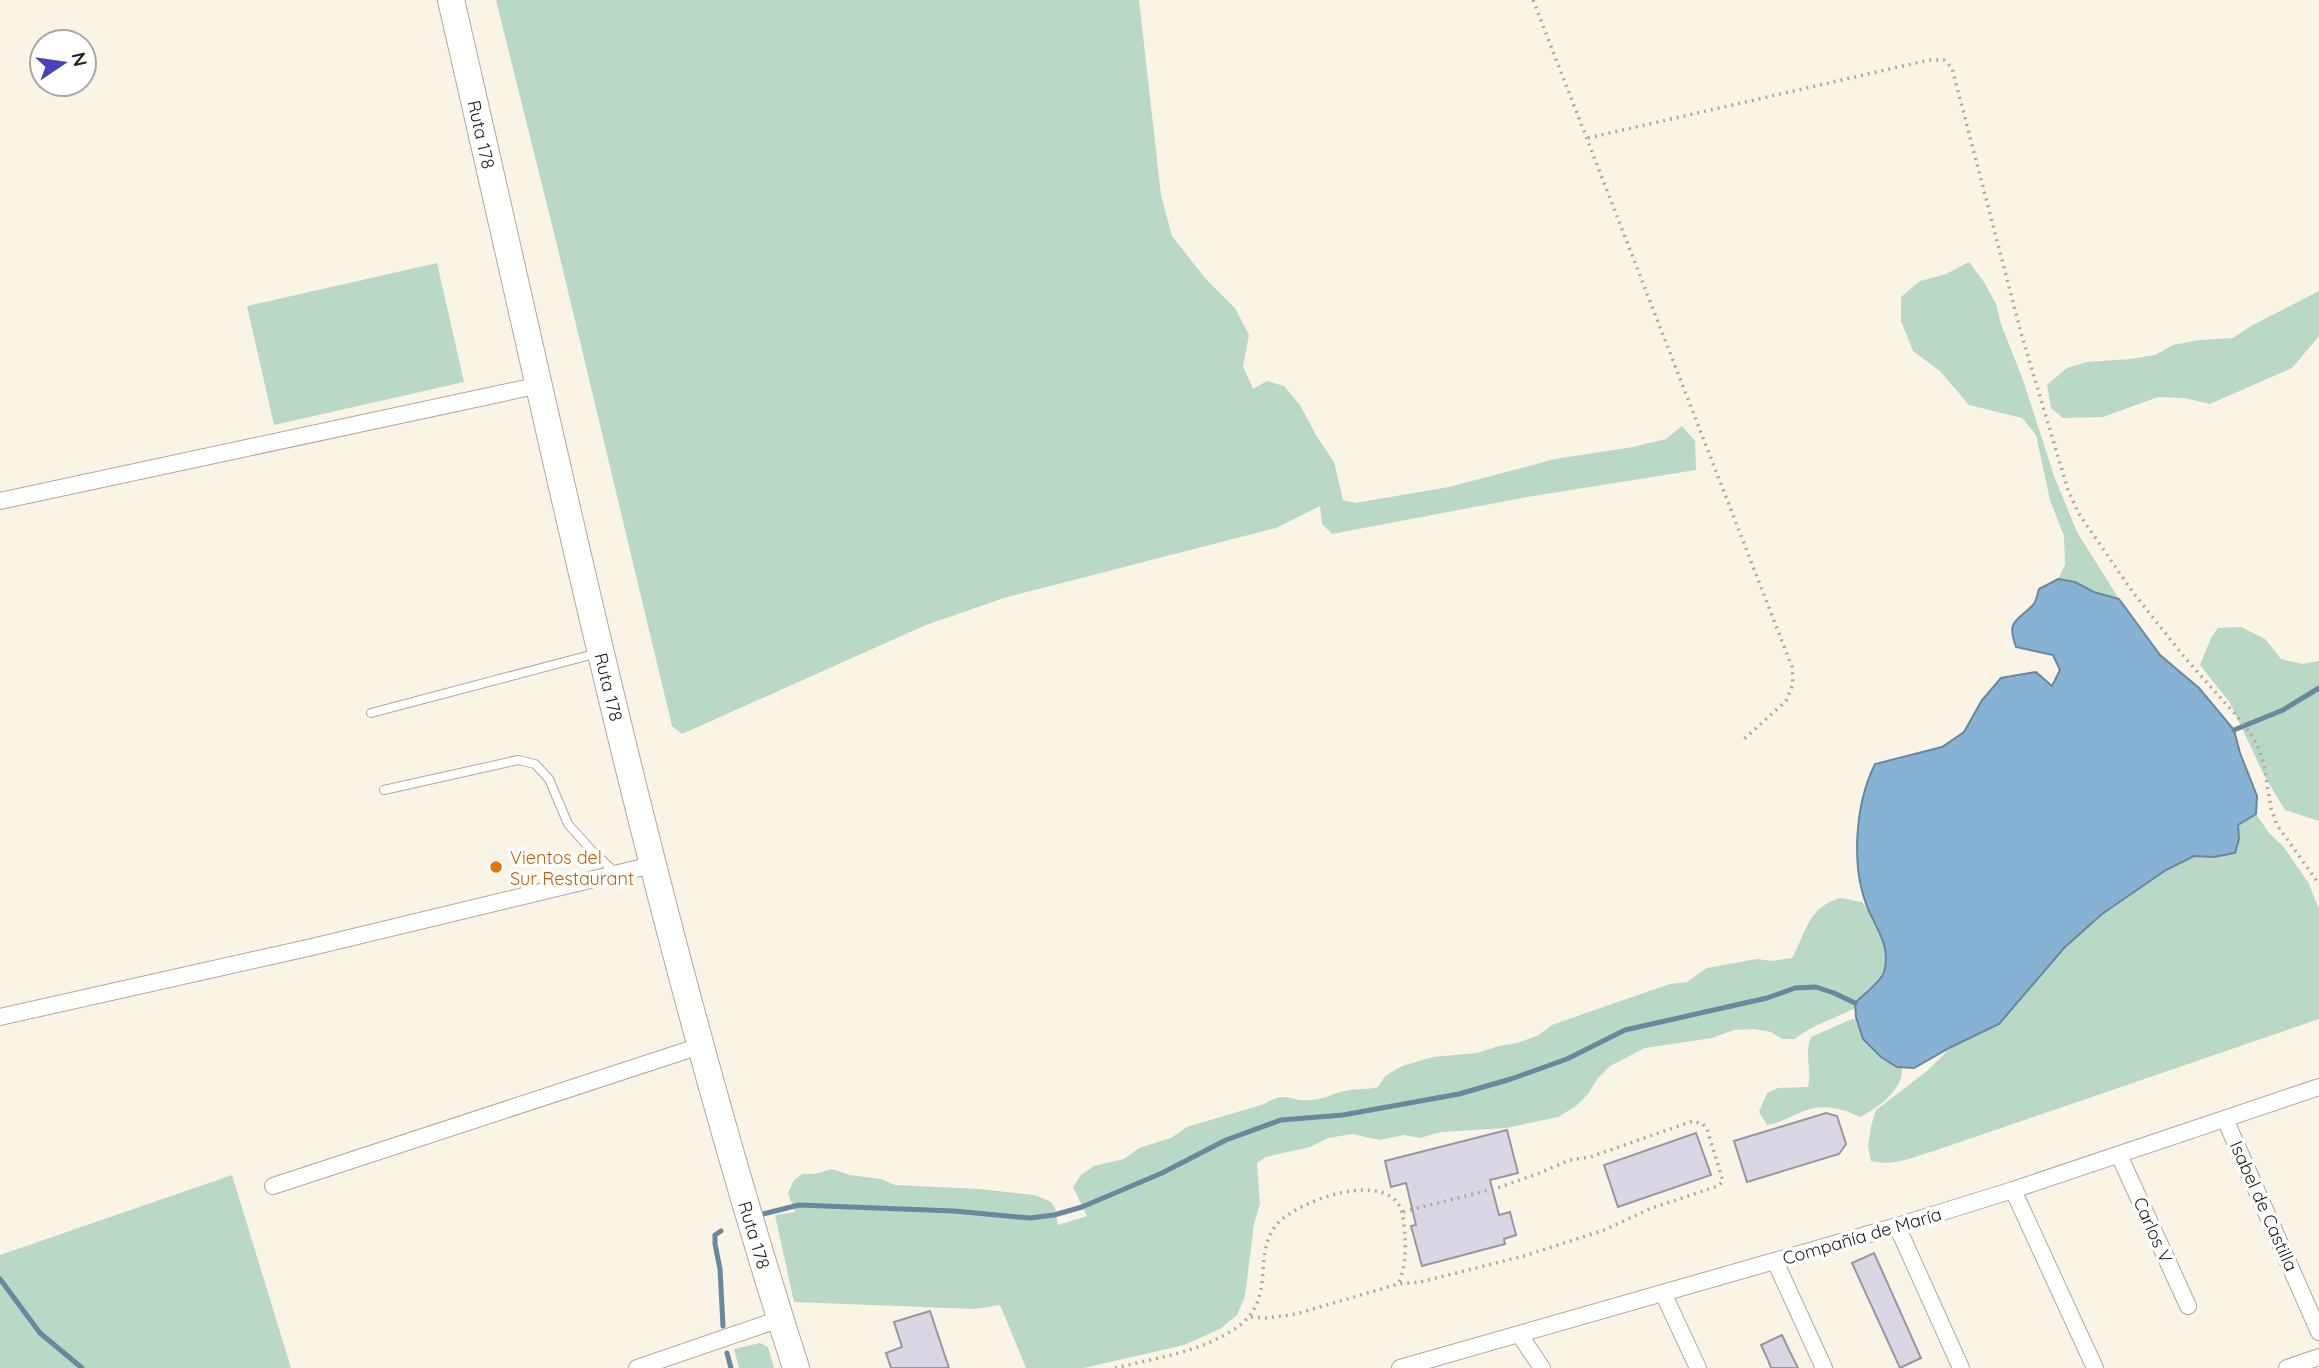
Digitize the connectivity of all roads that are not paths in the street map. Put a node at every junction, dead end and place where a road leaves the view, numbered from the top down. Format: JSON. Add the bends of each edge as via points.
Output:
{"nodes":[{"id":1,"x":451,"y":0,"type":"edge"},
{"id":2,"x":540,"y":385,"type":"junction"},
{"id":3,"x":0,"y":501,"type":"edge"},
{"id":4,"x":601,"y":653,"type":"junction"},
{"id":5,"x":371,"y":713,"type":"dead end"},
{"id":6,"x":384,"y":790,"type":"dead end"},
{"id":7,"x":652,"y":864,"type":"junction"},
{"id":8,"x":618,"y":874,"type":"junction"},
{"id":9,"x":0,"y":1017,"type":"edge"},
{"id":10,"x":700,"y":1046,"type":"junction"},
{"id":11,"x":2319,"y":1087,"type":"edge"},
{"id":12,"x":2225,"y":1119,"type":"junction"},
{"id":13,"x":2119,"y":1155,"type":"junction"},
{"id":14,"x":273,"y":1186,"type":"dead end"},
{"id":15,"x":2013,"y":1190,"type":"junction"},
{"id":16,"x":1897,"y":1226,"type":"junction"},
{"id":17,"x":1775,"y":1261,"type":"junction"},
{"id":18,"x":1663,"y":1293,"type":"junction"},
{"id":19,"x":2188,"y":1306,"type":"dead end"},
{"id":20,"x":780,"y":1319,"type":"junction"},
{"id":21,"x":2319,"y":1332,"type":"edge"},
{"id":22,"x":1519,"y":1334,"type":"junction"},
{"id":23,"x":2319,"y":1357,"type":"edge"},
{"id":24,"x":637,"y":1368,"type":"edge"},
{"id":25,"x":796,"y":1368,"type":"edge"},
{"id":26,"x":1400,"y":1368,"type":"edge"},
{"id":27,"x":1542,"y":1368,"type":"edge"},
{"id":28,"x":1698,"y":1368,"type":"edge"},
{"id":29,"x":1824,"y":1368,"type":"edge"},
{"id":30,"x":1961,"y":1368,"type":"edge"},
{"id":31,"x":2095,"y":1368,"type":"edge"},
{"id":32,"x":2287,"y":1368,"type":"edge"}],
"edges":[{"from":1,"to":2,"type":"main road","name":"Ruta 178"},
{"from":2,"to":3,"type":"street"},
{"from":2,"to":4,"type":"main road","name":"Ruta 178"},
{"from":4,"to":5,"type":"lane"},
{"from":4,"to":7,"type":"main road","name":"Ruta 178"},
{"from":6,"to":8,"type":"lane","via":[[518,760],[535,764],[549,779],[568,824]]},
{"from":7,"to":8,"type":"street"},
{"from":7,"to":10,"type":"main road","name":"Ruta 178"},
{"from":8,"to":9,"type":"street"},
{"from":10,"to":14,"type":"street"},
{"from":10,"to":20,"type":"main road","name":"Ruta 178"},
{"from":11,"to":12,"type":"street","name":"Compañía de María"},
{"from":12,"to":13,"type":"street","name":"Compañía de María"},
{"from":12,"to":21,"type":"street","name":"Isabel de Castilla"},
{"from":13,"to":15,"type":"street","name":"Compañía de María"},
{"from":13,"to":19,"type":"street","name":"Carlos V"},
{"from":15,"to":16,"type":"street","name":"Compañía de María"},
{"from":15,"to":31,"type":"street"},
{"from":16,"to":17,"type":"street","name":"Compañía de María"},
{"from":16,"to":30,"type":"street"},
{"from":17,"to":18,"type":"street","name":"Compañía de María"},
{"from":17,"to":29,"type":"street"},
{"from":18,"to":22,"type":"street","name":"Compañía de María"},
{"from":18,"to":28,"type":"street"},
{"from":20,"to":24,"type":"street"},
{"from":20,"to":25,"type":"main road","name":"Ruta 178"},
{"from":22,"to":26,"type":"street","name":"Compañía de María"},
{"from":22,"to":27,"type":"street"},
{"from":23,"to":32,"type":"street"}]}
